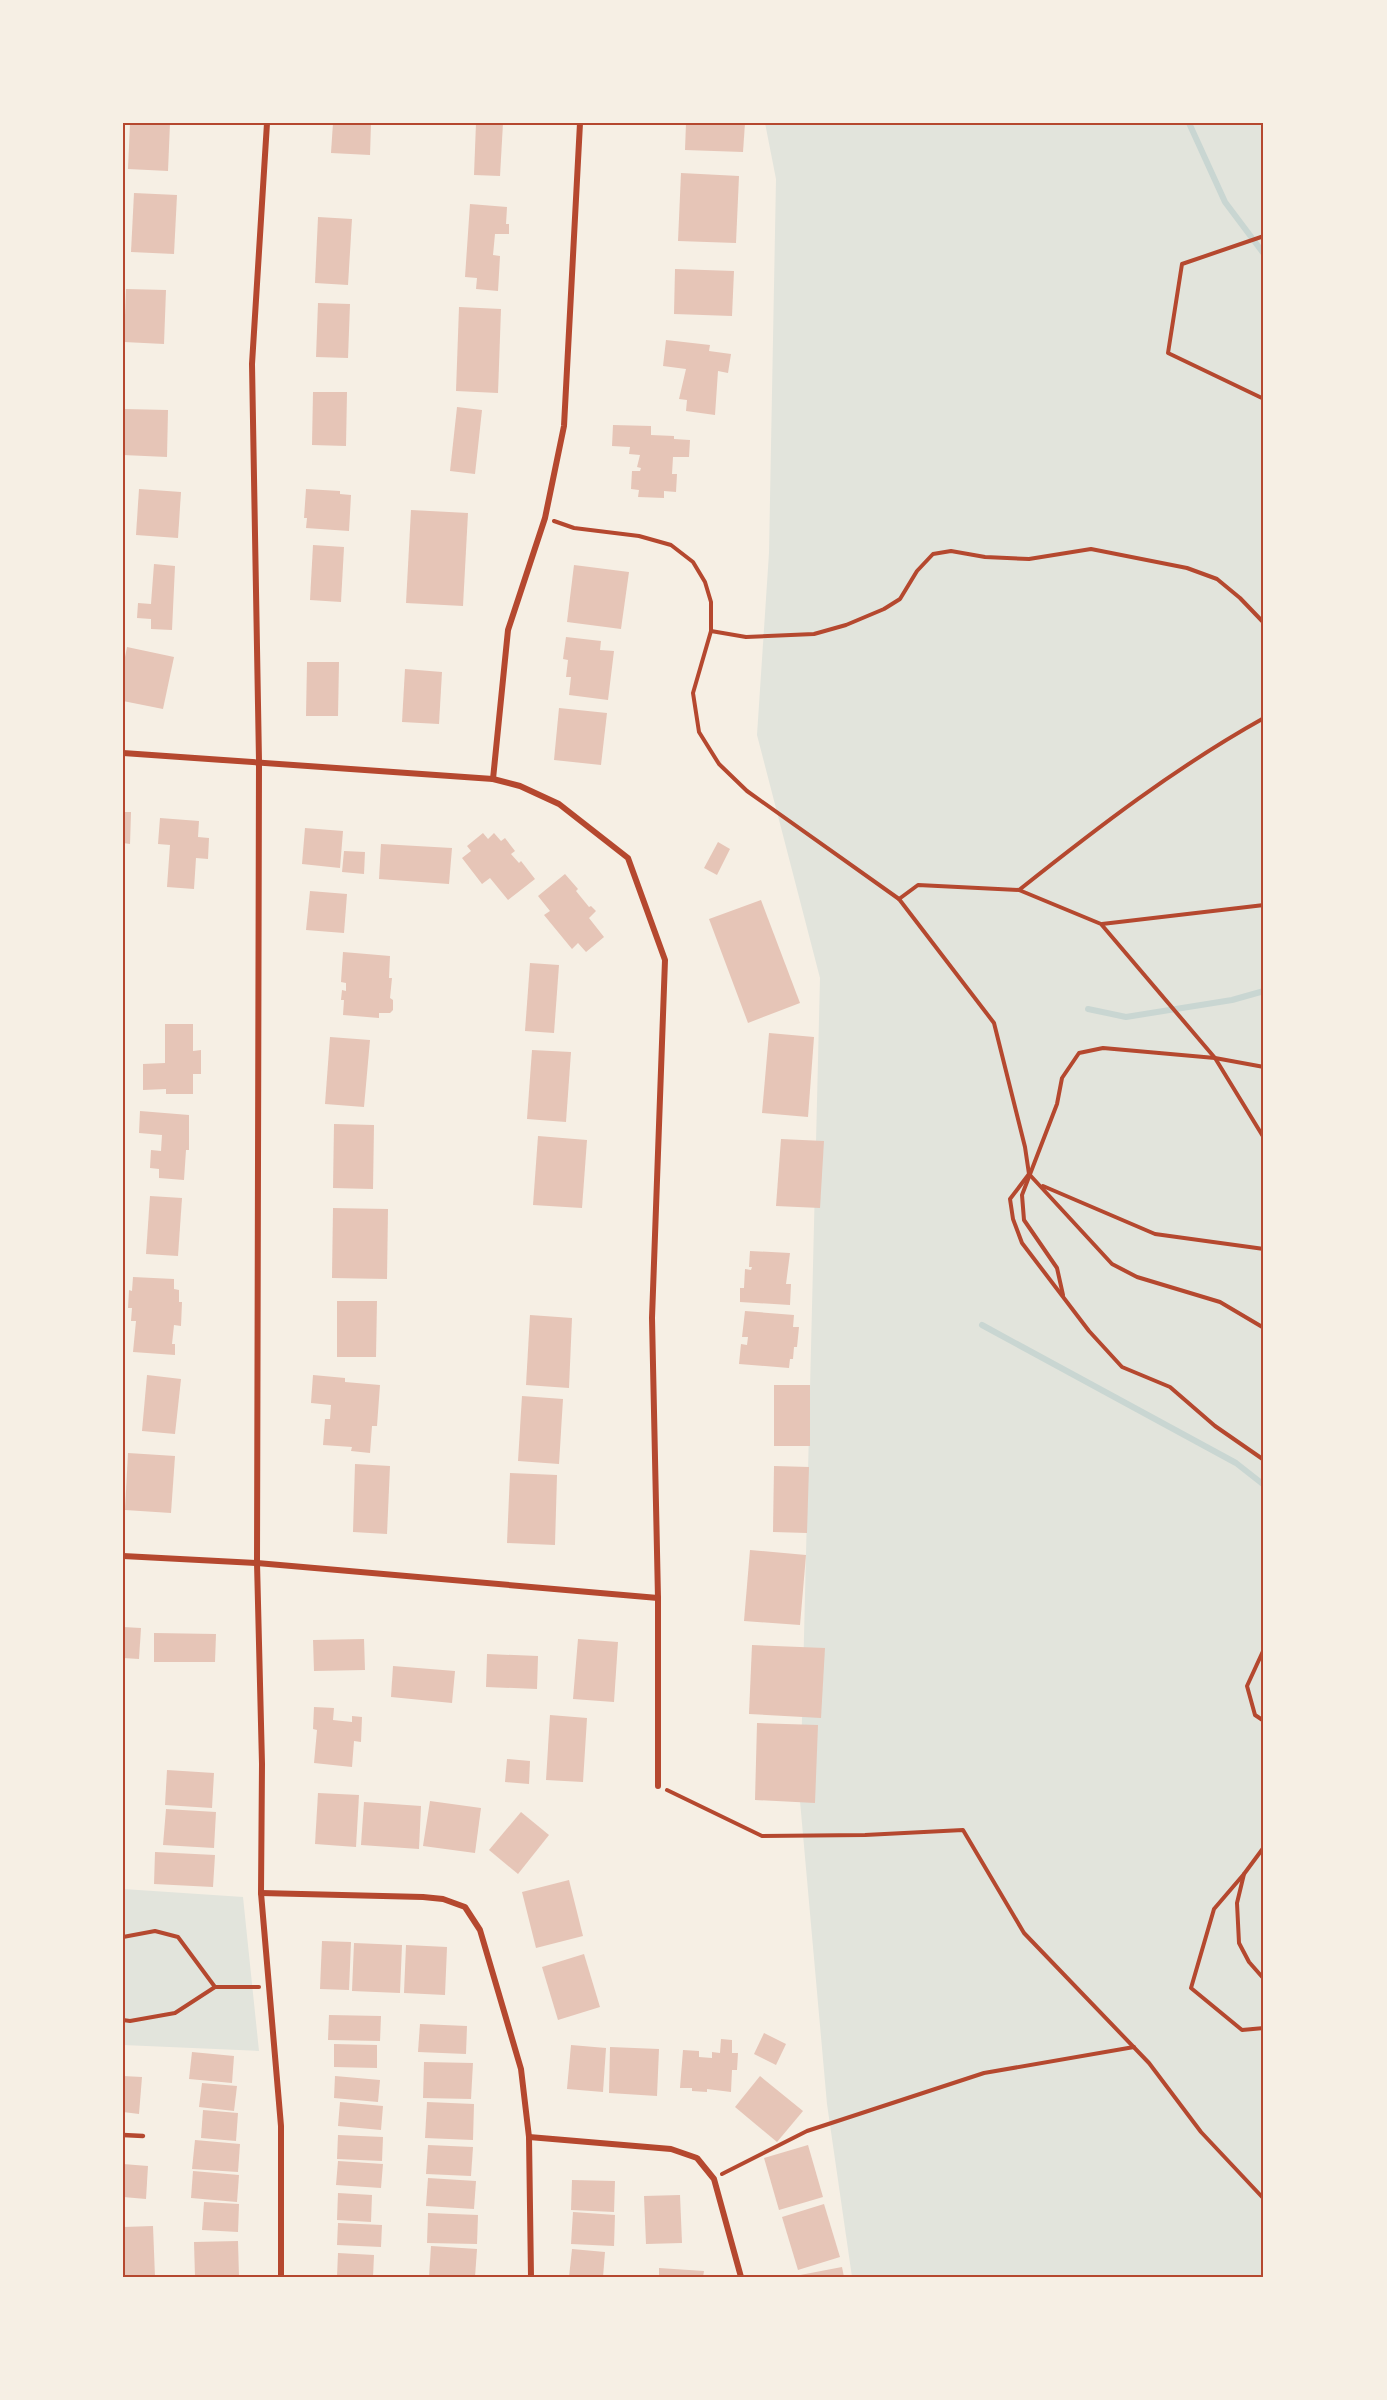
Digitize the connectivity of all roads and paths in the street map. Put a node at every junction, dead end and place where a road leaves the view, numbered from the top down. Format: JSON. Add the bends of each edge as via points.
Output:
{"nodes":[{"id":1,"x":267,"y":123,"type":"edge"},
{"id":2,"x":580,"y":123,"type":"edge"},
{"id":3,"x":1264,"y":236,"type":"edge"},
{"id":4,"x":1264,"y":399,"type":"edge"},
{"id":5,"x":545,"y":518,"type":"junction"},
{"id":6,"x":1264,"y":623,"type":"edge"},
{"id":7,"x":711,"y":631,"type":"junction"},
{"id":8,"x":1264,"y":718,"type":"edge"},
{"id":9,"x":123,"y":753,"type":"edge"},
{"id":10,"x":259,"y":761,"type":"junction"},
{"id":11,"x":493,"y":779,"type":"junction"},
{"id":12,"x":1019,"y":890,"type":"junction"},
{"id":13,"x":899,"y":899,"type":"junction"},
{"id":14,"x":1264,"y":905,"type":"edge"},
{"id":15,"x":1101,"y":924,"type":"junction"},
{"id":16,"x":1215,"y":1058,"type":"junction"},
{"id":17,"x":1264,"y":1067,"type":"edge"},
{"id":18,"x":1264,"y":1138,"type":"edge"},
{"id":19,"x":1029,"y":1174,"type":"junction"},
{"id":20,"x":1040,"y":1184,"type":"junction"},
{"id":21,"x":1264,"y":1249,"type":"edge"},
{"id":22,"x":1063,"y":1296,"type":"junction"},
{"id":23,"x":1264,"y":1328,"type":"edge"},
{"id":24,"x":1264,"y":1460,"type":"edge"},
{"id":25,"x":123,"y":1556,"type":"edge"},
{"id":26,"x":257,"y":1563,"type":"junction"},
{"id":27,"x":658,"y":1598,"type":"junction"},
{"id":28,"x":1264,"y":1649,"type":"edge"},
{"id":29,"x":1264,"y":1713,"type":"edge"},
{"id":30,"x":1255,"y":1715,"type":"junction"},
{"id":31,"x":1264,"y":1721,"type":"edge"},
{"id":32,"x":658,"y":1786,"type":"joint"},
{"id":33,"x":1264,"y":1847,"type":"edge"},
{"id":34,"x":1244,"y":1874,"type":"junction"},
{"id":35,"x":261,"y":1893,"type":"junction"},
{"id":36,"x":123,"y":1937,"type":"edge"},
{"id":37,"x":1264,"y":1979,"type":"edge"},
{"id":38,"x":215,"y":1987,"type":"junction"},
{"id":39,"x":269,"y":1987,"type":"junction"},
{"id":40,"x":123,"y":2020,"type":"edge"},
{"id":41,"x":1264,"y":2028,"type":"edge"},
{"id":42,"x":1134,"y":2047,"type":"junction"},
{"id":43,"x":123,"y":2135,"type":"edge"},
{"id":44,"x":143,"y":2136,"type":"dead end"},
{"id":45,"x":529,"y":2137,"type":"junction"},
{"id":46,"x":714,"y":2179,"type":"junction"},
{"id":47,"x":1264,"y":2199,"type":"edge"},
{"id":48,"x":281,"y":2277,"type":"edge"},
{"id":49,"x":531,"y":2277,"type":"edge"},
{"id":50,"x":741,"y":2277,"type":"edge"}],
"edges":[{"from":1,"to":10,"type":"street","via":[[252,364]]},
{"from":2,"to":5,"type":"street","via":[[564,426]]},
{"from":3,"to":4,"type":"path","via":[[1182,264],[1168,353]]},
{"from":5,"to":7,"type":"path","via":[[574,528],[639,536],[670,545],[693,562],[705,582],[711,602]]},
{"from":5,"to":11,"type":"street","via":[[508,630]]},
{"from":6,"to":7,"type":"path","via":[[1217,579],[1187,568],[1091,549],[1029,559],[951,551],[933,554],[900,599],[846,625],[814,634],[746,637]]},
{"from":7,"to":13,"type":"path","via":[[693,693],[699,732],[719,764],[747,790]]},
{"from":8,"to":12,"type":"path","via":[[1192,761],[1105,822]]},
{"from":9,"to":10,"type":"street"},
{"from":10,"to":11,"type":"street"},
{"from":10,"to":26,"type":"street"},
{"from":11,"to":27,"type":"street","via":[[520,786],[559,804],[628,858],[665,960],[652,1318]]},
{"from":12,"to":13,"type":"path","via":[[918,885]]},
{"from":12,"to":15,"type":"path"},
{"from":13,"to":19,"type":"path","via":[[993,1023]]},
{"from":14,"to":15,"type":"path"},
{"from":15,"to":16,"type":"path"},
{"from":16,"to":17,"type":"path"},
{"from":16,"to":18,"type":"path"},
{"from":16,"to":19,"type":"path","via":[[1103,1048],[1079,1053],[1062,1078],[1057,1104]]},
{"from":19,"to":20,"type":"path"},
{"from":19,"to":22,"type":"path","via":[[1022,1195],[1024,1220],[1057,1268]]},
{"from":19,"to":22,"type":"path","via":[[1010,1199],[1013,1219],[1023,1243]]},
{"from":20,"to":21,"type":"path","via":[[1155,1234]]},
{"from":20,"to":23,"type":"path","via":[[1112,1264],[1137,1277],[1220,1302]]},
{"from":22,"to":24,"type":"path","via":[[1122,1367],[1170,1387],[1215,1426]]},
{"from":25,"to":26,"type":"street"},
{"from":26,"to":27,"type":"street"},
{"from":26,"to":35,"type":"street"},
{"from":27,"to":32,"type":"street"},
{"from":28,"to":30,"type":"path","via":[[1247,1686]]},
{"from":29,"to":30,"type":"path"},
{"from":30,"to":31,"type":"path"},
{"from":32,"to":42,"type":"path","via":[[762,1836],[963,1830],[1024,1933]]},
{"from":33,"to":34,"type":"path"},
{"from":34,"to":37,"type":"path","via":[[1237,1903],[1239,1943]]},
{"from":34,"to":41,"type":"path","via":[[1214,1909],[1191,1988],[1242,2030]]},
{"from":35,"to":39,"type":"street"},
{"from":35,"to":45,"type":"street","via":[[433,1898],[465,1907],[480,1930],[521,2069]]},
{"from":36,"to":38,"type":"path","via":[[155,1931],[178,1937]]},
{"from":38,"to":39,"type":"path"},
{"from":38,"to":40,"type":"path","via":[[175,2013]]},
{"from":39,"to":48,"type":"street","via":[[281,2126]]},
{"from":42,"to":46,"type":"path","via":[[984,2073],[807,2131]]},
{"from":42,"to":47,"type":"path","via":[[1201,2132]]},
{"from":43,"to":44,"type":"lane"},
{"from":45,"to":46,"type":"street","via":[[671,2149],[697,2158]]},
{"from":45,"to":49,"type":"street"},
{"from":46,"to":50,"type":"street"}]}
